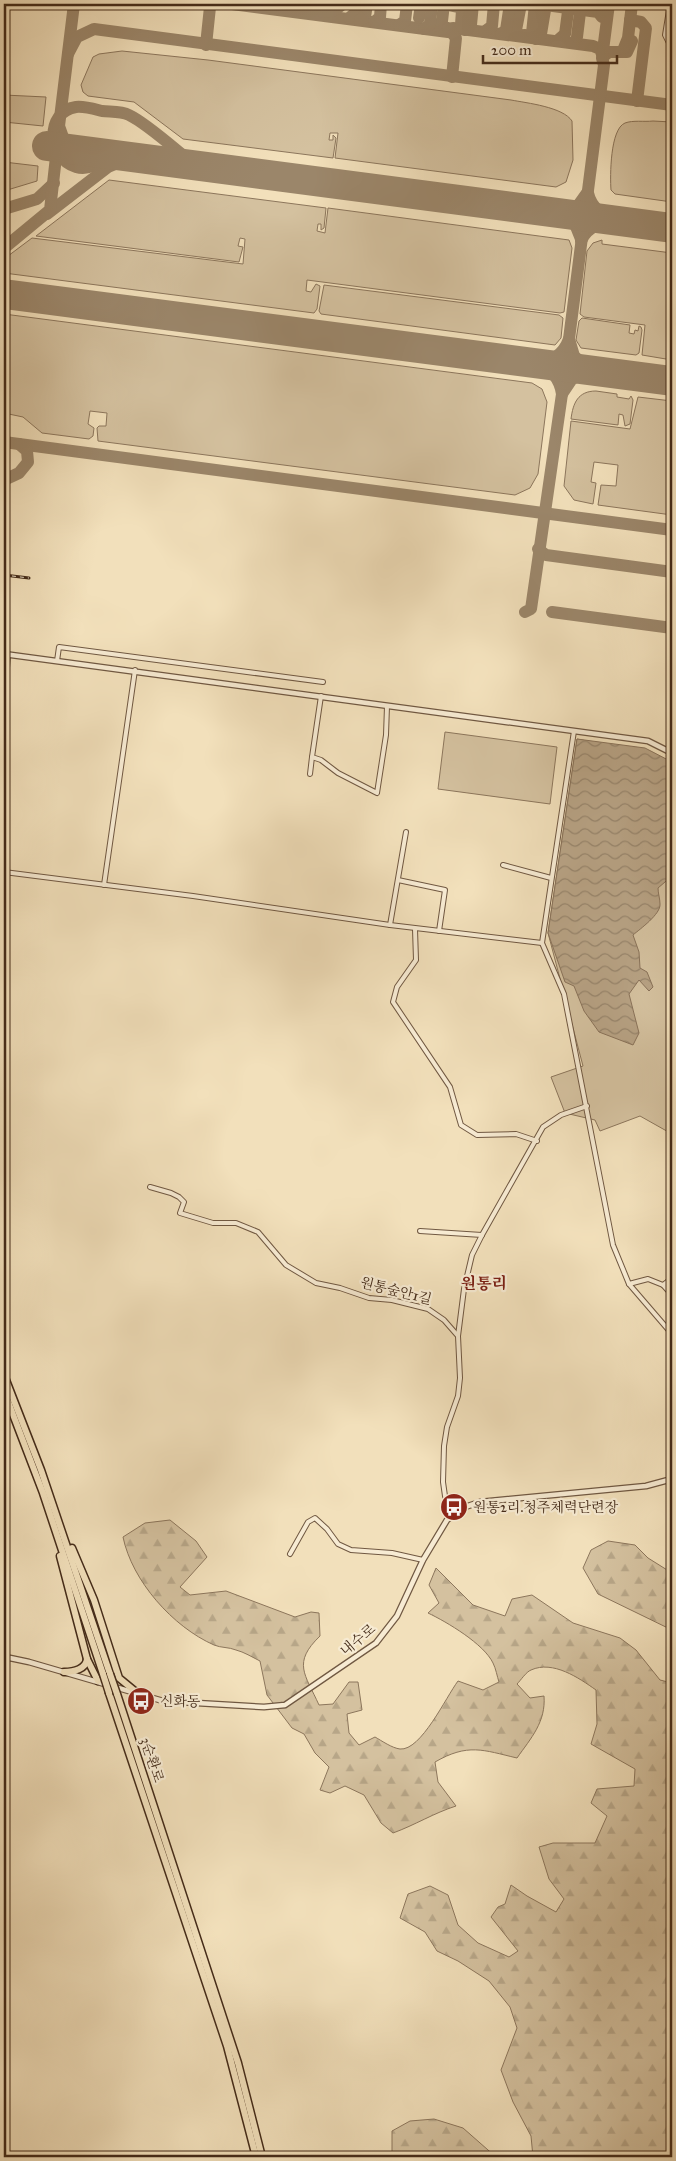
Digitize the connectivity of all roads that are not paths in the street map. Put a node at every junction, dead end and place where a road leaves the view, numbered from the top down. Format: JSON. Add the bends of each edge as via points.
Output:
{"nodes":[{"id":1,"x":670,"y":4,"type":"edge"},
{"id":2,"x":672,"y":49,"type":"edge"},
{"id":3,"x":6,"y":654,"type":"edge"},
{"id":4,"x":57,"y":661,"type":"junction"},
{"id":5,"x":135,"y":670,"type":"junction"},
{"id":6,"x":323,"y":682,"type":"dead end"},
{"id":7,"x":321,"y":696,"type":"junction"},
{"id":8,"x":4,"y":705,"type":"edge"},
{"id":9,"x":387,"y":706,"type":"junction"},
{"id":10,"x":574,"y":731,"type":"junction"},
{"id":11,"x":672,"y":753,"type":"edge"},
{"id":12,"x":312,"y":757,"type":"junction"},
{"id":13,"x":310,"y":774,"type":"dead end"},
{"id":14,"x":406,"y":832,"type":"dead end"},
{"id":15,"x":502,"y":865,"type":"dead end"},
{"id":16,"x":4,"y":872,"type":"edge"},
{"id":17,"x":551,"y":878,"type":"junction"},
{"id":18,"x":398,"y":880,"type":"junction"},
{"id":19,"x":104,"y":885,"type":"junction"},
{"id":20,"x":390,"y":925,"type":"junction"},
{"id":21,"x":415,"y":929,"type":"junction"},
{"id":22,"x":439,"y":931,"type":"junction"},
{"id":23,"x":542,"y":943,"type":"junction"},
{"id":24,"x":587,"y":1106,"type":"junction"},
{"id":25,"x":536,"y":1141,"type":"junction"},
{"id":26,"x":150,"y":1187,"type":"dead end"},
{"id":27,"x":420,"y":1231,"type":"dead end"},
{"id":28,"x":482,"y":1235,"type":"junction"},
{"id":29,"x":672,"y":1278,"type":"edge"},
{"id":30,"x":629,"y":1284,"type":"junction"},
{"id":31,"x":663,"y":1285,"type":"junction"},
{"id":32,"x":672,"y":1295,"type":"edge"},
{"id":33,"x":672,"y":1334,"type":"edge"},
{"id":34,"x":458,"y":1336,"type":"junction"},
{"id":35,"x":4,"y":1376,"type":"edge"},
{"id":36,"x":4,"y":1391,"type":"edge"},
{"id":37,"x":672,"y":1479,"type":"edge"},
{"id":38,"x":51,"y":1507,"type":"junction"},
{"id":39,"x":452,"y":1515,"type":"junction"},
{"id":40,"x":290,"y":1554,"type":"dead end"},
{"id":41,"x":423,"y":1560,"type":"junction"},
{"id":42,"x":87,"y":1658,"type":"junction"},
{"id":43,"x":4,"y":1660,"type":"edge"},
{"id":44,"x":64,"y":1672,"type":"junction"},
{"id":45,"x":107,"y":1674,"type":"junction"},
{"id":46,"x":96,"y":1678,"type":"junction"},
{"id":47,"x":118,"y":1678,"type":"junction"},
{"id":48,"x":113,"y":1686,"type":"junction"},
{"id":49,"x":136,"y":1692,"type":"junction"},
{"id":50,"x":245,"y":2086,"type":"junction"},
{"id":51,"x":244,"y":2109,"type":"junction"},
{"id":52,"x":252,"y":2157,"type":"edge"},
{"id":53,"x":256,"y":2157,"type":"edge"},
{"id":54,"x":262,"y":2157,"type":"edge"},
{"id":55,"x":267,"y":2157,"type":"edge"}],
"edges":[{"from":1,"to":2,"type":"street","via":[[665,35]]},
{"from":3,"to":4,"type":"street"},
{"from":3,"to":8,"type":"street"},
{"from":4,"to":5,"type":"street"},
{"from":4,"to":6,"type":"street","via":[[59,647]]},
{"from":5,"to":7,"type":"street"},
{"from":5,"to":19,"type":"street"},
{"from":7,"to":9,"type":"street"},
{"from":7,"to":12,"type":"street"},
{"from":9,"to":10,"type":"street"},
{"from":9,"to":12,"type":"street","via":[[377,793]]},
{"from":10,"to":11,"type":"street","via":[[648,741]]},
{"from":10,"to":17,"type":"street"},
{"from":12,"to":13,"type":"street"},
{"from":14,"to":18,"type":"street"},
{"from":15,"to":17,"type":"street"},
{"from":16,"to":19,"type":"street"},
{"from":17,"to":23,"type":"street"},
{"from":18,"to":20,"type":"street"},
{"from":18,"to":22,"type":"street","via":[[445,890]]},
{"from":19,"to":20,"type":"street"},
{"from":20,"to":21,"type":"street"},
{"from":21,"to":22,"type":"street"},
{"from":21,"to":25,"type":"street","via":[[416,960],[397,987],[393,1002],[450,1087],[461,1125],[477,1135],[516,1134]]},
{"from":22,"to":23,"type":"street"},
{"from":23,"to":24,"type":"street","via":[[564,994]]},
{"from":24,"to":25,"type":"street","via":[[552,1120],[543,1127]]},
{"from":24,"to":30,"type":"street","via":[[613,1245]]},
{"from":25,"to":28,"type":"street"},
{"from":26,"to":34,"type":"street","name":"원통숲안1길","via":[[180,1197],[184,1202],[180,1213],[213,1223],[236,1223],[261,1234],[286,1265],[310,1281],[369,1298],[402,1301],[428,1308]]},
{"from":27,"to":28,"type":"street"},
{"from":28,"to":34,"type":"street","via":[[472,1255],[466,1280]]},
{"from":29,"to":31,"type":"street"},
{"from":30,"to":31,"type":"street","via":[[648,1279]]},
{"from":30,"to":33,"type":"street"},
{"from":31,"to":32,"type":"street"},
{"from":34,"to":39,"type":"street","via":[[460,1385],[447,1427],[443,1476],[445,1496]]},
{"from":35,"to":38,"type":"highway","name":"3순환로"},
{"from":36,"to":38,"type":"highway","name":"3순환로"},
{"from":37,"to":39,"type":"street","name":"내수로","via":[[646,1486],[480,1502],[467,1505]]},
{"from":38,"to":42,"type":"highway"},
{"from":38,"to":45,"type":"highway","name":"3순환로"},
{"from":38,"to":47,"type":"highway","via":[[94,1600]]},
{"from":39,"to":41,"type":"street","name":"내수로"},
{"from":40,"to":41,"type":"street","via":[[308,1522],[315,1518],[338,1544],[351,1550],[392,1553]]},
{"from":41,"to":49,"type":"street","name":"내수로","via":[[398,1616],[382,1636],[363,1654],[289,1704],[275,1707],[163,1701]]},
{"from":42,"to":44,"type":"highway","via":[[80,1669]]},
{"from":42,"to":46,"type":"highway"},
{"from":43,"to":44,"type":"street","name":"내수로","via":[[20,1660]]},
{"from":44,"to":46,"type":"street","name":"내수로"},
{"from":45,"to":50,"type":"highway","name":"3순환로","bridge":true,"via":[[117,1694]]},
{"from":45,"to":51,"type":"highway","name":"3순환로","bridge":true,"via":[[109,1693],[218,2019]]},
{"from":46,"to":47,"type":"highway","via":[[106,1681]]},
{"from":46,"to":48,"type":"street","name":"내수로"},
{"from":47,"to":48,"type":"highway"},
{"from":47,"to":49,"type":"highway"},
{"from":48,"to":49,"type":"street","name":"내수로"},
{"from":50,"to":54,"type":"highway","name":"3순환로"},
{"from":50,"to":55,"type":"highway"},
{"from":51,"to":52,"type":"highway"},
{"from":51,"to":53,"type":"highway","name":"3순환로"}]}
